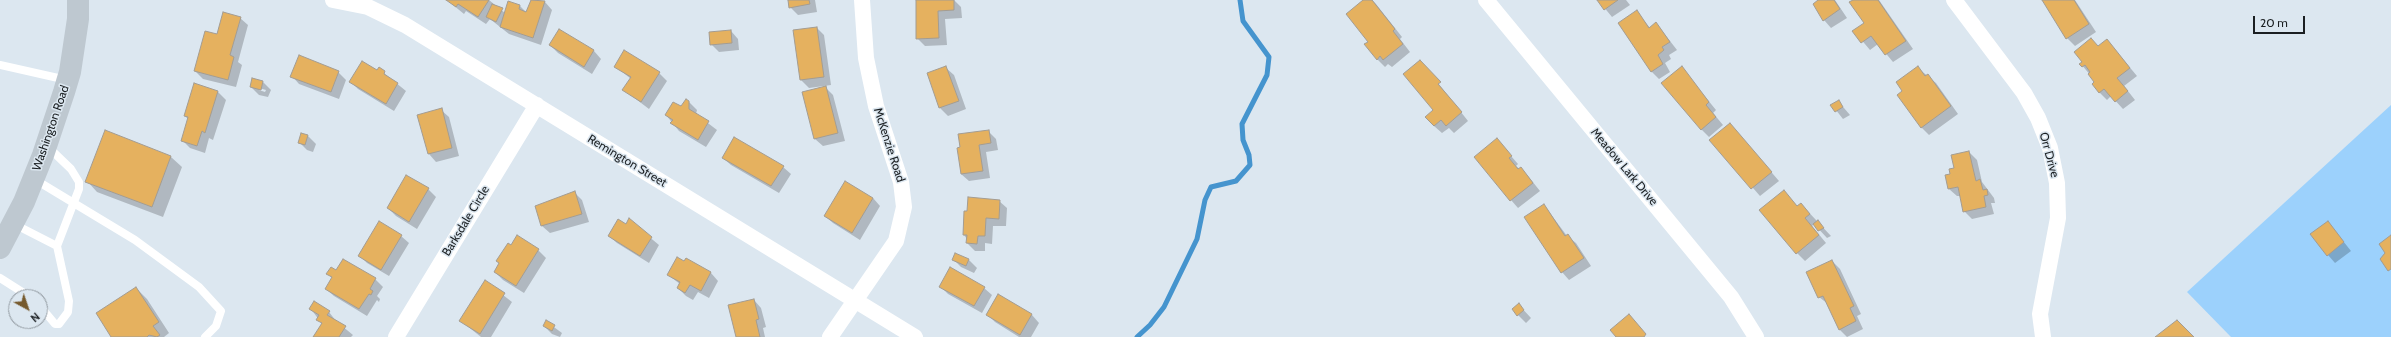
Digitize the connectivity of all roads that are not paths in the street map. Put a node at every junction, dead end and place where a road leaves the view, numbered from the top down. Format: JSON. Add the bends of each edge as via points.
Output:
{"nodes":[{"id":1,"x":78,"y":0,"type":"edge"},
{"id":2,"x":333,"y":0,"type":"edge"},
{"id":3,"x":862,"y":0,"type":"edge"},
{"id":4,"x":1486,"y":0,"type":"edge"},
{"id":5,"x":1954,"y":0,"type":"edge"},
{"id":6,"x":0,"y":65,"type":"edge"},
{"id":7,"x":67,"y":80,"type":"junction"},
{"id":8,"x":537,"y":105,"type":"junction"},
{"id":9,"x":46,"y":145,"type":"junction"},
{"id":10,"x":34,"y":179,"type":"junction"},
{"id":11,"x":73,"y":202,"type":"junction"},
{"id":12,"x":13,"y":224,"type":"junction"},
{"id":13,"x":58,"y":246,"type":"junction"},
{"id":14,"x":0,"y":248,"type":"edge"},
{"id":15,"x":0,"y":278,"type":"edge"},
{"id":16,"x":17,"y":289,"type":"edge"},
{"id":17,"x":854,"y":300,"type":"junction"},
{"id":18,"x":48,"y":316,"type":"edge"},
{"id":19,"x":205,"y":337,"type":"edge"},
{"id":20,"x":396,"y":337,"type":"edge"},
{"id":21,"x":830,"y":337,"type":"edge"},
{"id":22,"x":915,"y":337,"type":"edge"},
{"id":23,"x":1756,"y":337,"type":"edge"},
{"id":24,"x":2043,"y":337,"type":"edge"}],
"edges":[{"from":1,"to":7,"type":"street","name":"Washington Road","via":[[78,19]]},
{"from":2,"to":8,"type":"street","name":"Remington Street","via":[[368,7],[405,25]]},
{"from":3,"to":17,"type":"street","name":"McKenzie Road","via":[[870,79],[876,106],[901,182],[904,207],[896,241]]},
{"from":4,"to":23,"type":"street","name":"Meadow Lark Drive","via":[[1731,297]]},
{"from":5,"to":24,"type":"street","name":"Orr Drive","via":[[2024,94],[2038,118],[2050,148],[2057,183],[2058,218],[2040,314]]},
{"from":6,"to":7,"type":"lane"},
{"from":7,"to":9,"type":"street","name":"Washington Road"},
{"from":8,"to":17,"type":"street","name":"Remington Street"},
{"from":8,"to":20,"type":"street","name":"Barksdale Circle"},
{"from":9,"to":10,"type":"street","name":"Washington Road"},
{"from":9,"to":11,"type":"lane","via":[[63,160],[76,177],[79,189]]},
{"from":10,"to":11,"type":"lane"},
{"from":10,"to":12,"type":"street","name":"Washington Road"},
{"from":11,"to":13,"type":"lane"},
{"from":11,"to":19,"type":"lane","via":[[176,269],[218,306],[220,316],[216,326]]},
{"from":12,"to":13,"type":"lane"},
{"from":12,"to":14,"type":"street","name":"Washington Road"},
{"from":13,"to":18,"type":"lane","via":[[69,301],[68,312],[59,324],[55,324]]},
{"from":15,"to":16,"type":"lane"},
{"from":17,"to":21,"type":"street"},
{"from":17,"to":22,"type":"street","name":"Remington Street"}]}
